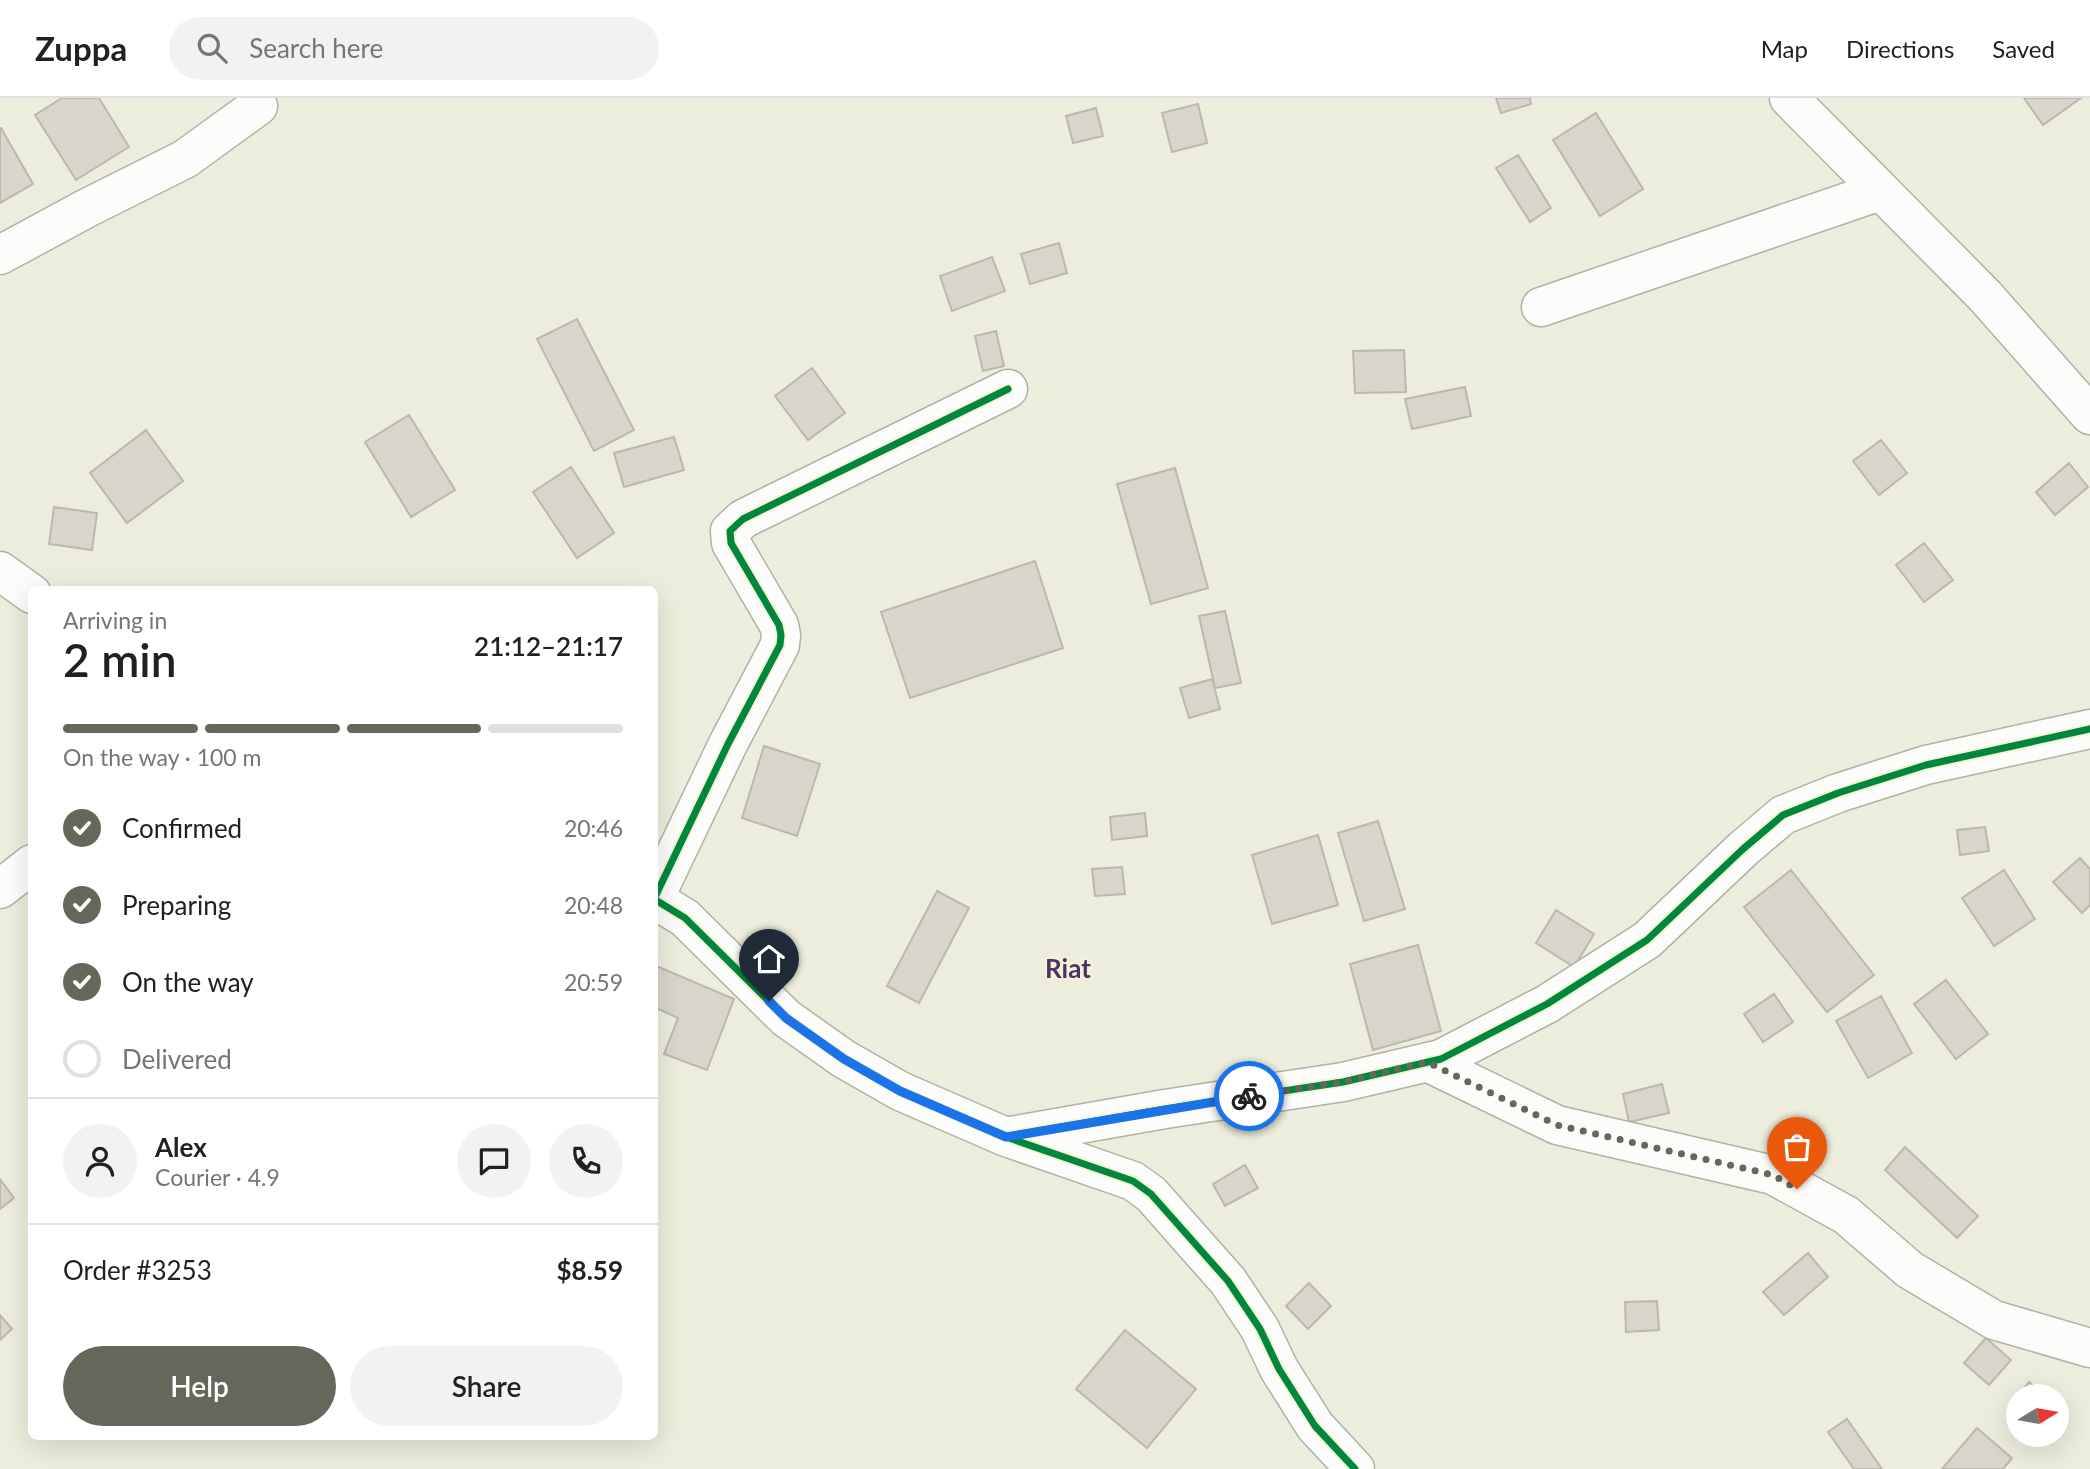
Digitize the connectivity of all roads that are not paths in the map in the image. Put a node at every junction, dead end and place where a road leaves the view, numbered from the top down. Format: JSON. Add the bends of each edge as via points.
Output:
{"nodes":[{"id":1,"x":1789,"y":98,"type":"edge"},
{"id":2,"x":258,"y":106,"type":"dead end"},
{"id":3,"x":1880,"y":191,"type":"junction"},
{"id":4,"x":0,"y":255,"type":"edge"},
{"id":5,"x":1541,"y":307,"type":"dead end"},
{"id":6,"x":1008,"y":389,"type":"dead end"},
{"id":7,"x":2090,"y":415,"type":"edge"},
{"id":8,"x":0,"y":571,"type":"edge"},
{"id":9,"x":28,"y":591,"type":"edge"},
{"id":10,"x":2090,"y":729,"type":"edge"},
{"id":11,"x":28,"y":867,"type":"edge"},
{"id":12,"x":0,"y":889,"type":"edge"},
{"id":13,"x":658,"y":891,"type":"edge"},
{"id":14,"x":658,"y":901,"type":"edge"},
{"id":15,"x":1427,"y":1062,"type":"junction"},
{"id":16,"x":1006,"y":1137,"type":"junction"},
{"id":17,"x":2090,"y":1348,"type":"edge"},
{"id":18,"x":1356,"y":1469,"type":"edge"}],
"edges":[{"from":1,"to":3,"type":"street"},
{"from":2,"to":4,"type":"street","via":[[186,159]]},
{"from":3,"to":5,"type":"street"},
{"from":3,"to":7,"type":"street","via":[[1985,296]]},
{"from":6,"to":13,"type":"street","via":[[743,519],[730,531],[731,543],[779,625],[780,645]]},
{"from":8,"to":9,"type":"street"},
{"from":10,"to":15,"type":"street","via":[[1926,765],[1783,815],[1647,940],[1547,1004]]},
{"from":11,"to":12,"type":"street"},
{"from":14,"to":16,"type":"street","via":[[685,918],[786,1018],[844,1059],[900,1091]]},
{"from":15,"to":16,"type":"street","via":[[1343,1082]]},
{"from":15,"to":17,"type":"street","via":[[1557,1125],[1773,1175],[1846,1215],[1910,1270],[1994,1320]]},
{"from":16,"to":18,"type":"street","via":[[1133,1181],[1151,1194],[1228,1281],[1315,1426]]}]}
